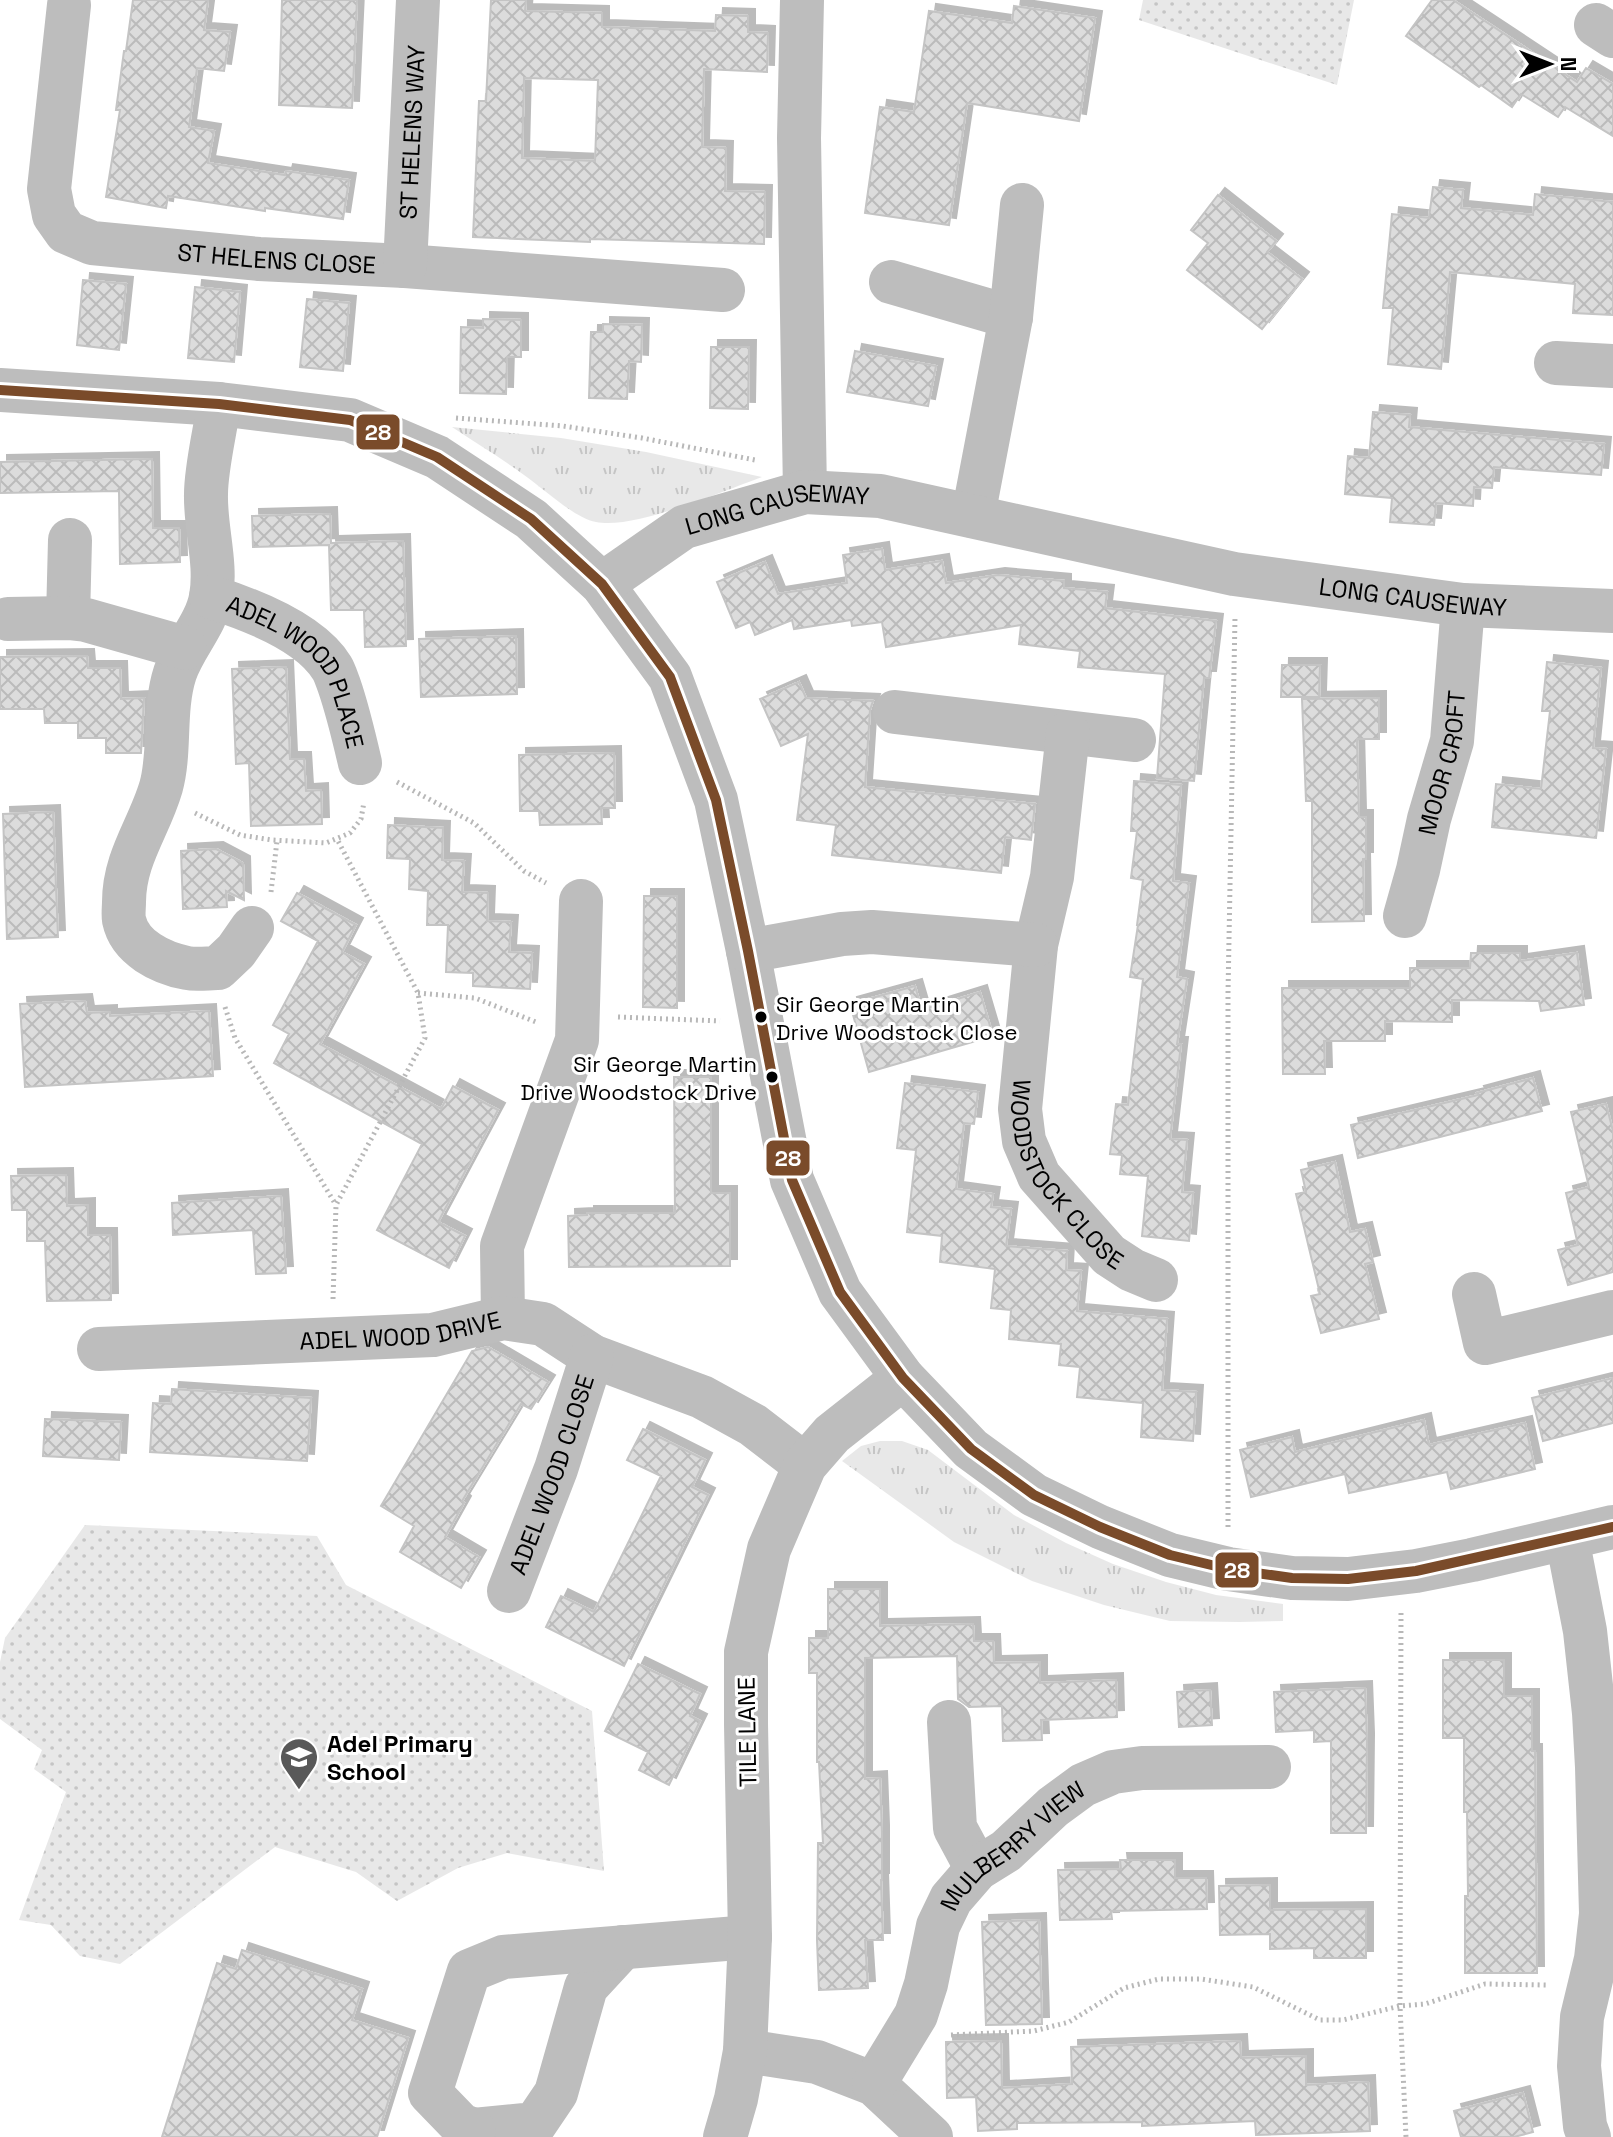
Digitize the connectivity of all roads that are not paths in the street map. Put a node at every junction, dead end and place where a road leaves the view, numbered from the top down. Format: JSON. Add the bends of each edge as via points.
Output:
{"nodes":[{"id":1,"x":418,"y":0,"type":"edge"},
{"id":2,"x":802,"y":0,"type":"edge"},
{"id":3,"x":69,"y":5,"type":"dead end"},
{"id":4,"x":1022,"y":205,"type":"dead end"},
{"id":5,"x":405,"y":266,"type":"junction"},
{"id":6,"x":891,"y":282,"type":"dead end"},
{"id":7,"x":723,"y":290,"type":"dead end"},
{"id":8,"x":1011,"y":317,"type":"junction"},
{"id":9,"x":1556,"y":363,"type":"dead end"},
{"id":10,"x":1613,"y":366,"type":"edge"},
{"id":11,"x":0,"y":390,"type":"edge"},
{"id":12,"x":219,"y":404,"type":"junction"},
{"id":13,"x":805,"y":492,"type":"junction"},
{"id":14,"x":973,"y":516,"type":"junction"},
{"id":15,"x":70,"y":540,"type":"dead end"},
{"id":16,"x":602,"y":584,"type":"junction"},
{"id":17,"x":211,"y":597,"type":"junction"},
{"id":18,"x":1463,"y":605,"type":"junction"},
{"id":19,"x":1613,"y":611,"type":"edge"},
{"id":20,"x":68,"y":618,"type":"junction"},
{"id":21,"x":8,"y":619,"type":"dead end"},
{"id":22,"x":185,"y":648,"type":"junction"},
{"id":23,"x":895,"y":712,"type":"dead end"},
{"id":24,"x":1068,"y":733,"type":"junction"},
{"id":25,"x":1134,"y":740,"type":"dead end"},
{"id":26,"x":360,"y":763,"type":"road end"},
{"id":27,"x":581,"y":901,"type":"road end"},
{"id":28,"x":1405,"y":916,"type":"dead end"},
{"id":29,"x":252,"y":928,"type":"dead end"},
{"id":30,"x":1036,"y":945,"type":"junction"},
{"id":31,"x":748,"y":951,"type":"junction"},
{"id":32,"x":1156,"y":1280,"type":"dead end"},
{"id":33,"x":1474,"y":1294,"type":"dead end"},
{"id":34,"x":1613,"y":1312,"type":"edge"},
{"id":35,"x":503,"y":1318,"type":"junction"},
{"id":36,"x":99,"y":1349,"type":"dead end"},
{"id":37,"x":592,"y":1356,"type":"junction"},
{"id":38,"x":903,"y":1378,"type":"junction"},
{"id":39,"x":805,"y":1465,"type":"junction"},
{"id":40,"x":1613,"y":1527,"type":"edge"},
{"id":41,"x":1567,"y":1538,"type":"junction"},
{"id":42,"x":509,"y":1591,"type":"dead end"},
{"id":43,"x":949,"y":1722,"type":"dead end"},
{"id":44,"x":1605,"y":1766,"type":"edge"},
{"id":45,"x":1269,"y":1767,"type":"dead end"},
{"id":46,"x":977,"y":1869,"type":"junction"},
{"id":47,"x":750,"y":1937,"type":"junction"},
{"id":48,"x":623,"y":1947,"type":"junction"},
{"id":49,"x":745,"y":2051,"type":"junction"},
{"id":50,"x":874,"y":2084,"type":"junction"},
{"id":51,"x":473,"y":2134,"type":"edge"},
{"id":52,"x":725,"y":2137,"type":"edge"},
{"id":53,"x":931,"y":2137,"type":"edge"},
{"id":54,"x":1589,"y":2137,"type":"edge"}],
"edges":[{"from":1,"to":5,"type":"street","name":"ST HELENS WAY"},
{"from":2,"to":13,"type":"street"},
{"from":3,"to":5,"type":"street","name":"ST HELENS CLOSE","via":[[49,189],[54,215],[66,232],[92,243]]},
{"from":4,"to":8,"type":"street"},
{"from":5,"to":7,"type":"street","name":"ST HELENS CLOSE"},
{"from":6,"to":8,"type":"street"},
{"from":8,"to":14,"type":"street"},
{"from":9,"to":10,"type":"street"},
{"from":11,"to":12,"type":"street"},
{"from":12,"to":16,"type":"street","via":[[350,420],[437,457],[531,519]]},
{"from":12,"to":17,"type":"street","via":[[206,494]]},
{"from":13,"to":14,"type":"street","name":"LONG CAUSEWAY","via":[[880,496]]},
{"from":13,"to":16,"type":"street","name":"LONG CAUSEWAY","via":[[684,527]]},
{"from":14,"to":18,"type":"street","name":"LONG CAUSEWAY","via":[[1233,572]]},
{"from":15,"to":20,"type":"street"},
{"from":16,"to":31,"type":"street","via":[[670,677],[716,800]]},
{"from":17,"to":22,"type":"street","via":[[203,622]]},
{"from":17,"to":26,"type":"street","name":"ADEL WOOD PLACE","via":[[291,631],[333,668]]},
{"from":18,"to":19,"type":"street","name":"LONG CAUSEWAY"},
{"from":18,"to":28,"type":"street","name":"MOOR CROFT","via":[[1452,741]]},
{"from":20,"to":21,"type":"street"},
{"from":20,"to":22,"type":"street"},
{"from":22,"to":29,"type":"street","via":[[168,707],[162,784],[130,857],[124,920],[135,944],[189,969],[218,968]]},
{"from":23,"to":24,"type":"street"},
{"from":24,"to":25,"type":"street"},
{"from":24,"to":30,"type":"street","name":"WOODSTOCK CLOSE","via":[[1052,877]]},
{"from":27,"to":35,"type":"street","via":[[578,1028],[502,1246]]},
{"from":30,"to":31,"type":"street","via":[[872,932]]},
{"from":30,"to":32,"type":"street","name":"WOODSTOCK CLOSE","via":[[1020,1109],[1024,1141],[1039,1176],[1109,1255]]},
{"from":31,"to":38,"type":"street","via":[[792,1180],[840,1292]]},
{"from":33,"to":34,"type":"street","via":[[1485,1343]]},
{"from":35,"to":36,"type":"street","name":"ADEL WOOD DRIVE","via":[[433,1335]]},
{"from":35,"to":37,"type":"street","name":"ADEL WOOD DRIVE","via":[[543,1324]]},
{"from":37,"to":39,"type":"street","name":"ADEL WOOD DRIVE","via":[[702,1397],[753,1425]]},
{"from":37,"to":42,"type":"street","name":"ADEL WOOD CLOSE"},
{"from":38,"to":39,"type":"street","name":"TILE LANE","via":[[832,1434]]},
{"from":38,"to":41,"type":"street","via":[[971,1449],[1034,1495],[1170,1555],[1228,1569],[1348,1579],[1472,1560]]},
{"from":39,"to":47,"type":"street","name":"TILE LANE","via":[[769,1549],[746,1652]]},
{"from":40,"to":41,"type":"street"},
{"from":41,"to":44,"type":"street"},
{"from":43,"to":46,"type":"street","via":[[955,1828]]},
{"from":44,"to":54,"type":"street","via":[[1601,1914],[1582,2017],[1579,2066]]},
{"from":45,"to":46,"type":"street","name":"MULBERRY VIEW","via":[[1113,1772],[1083,1785]]},
{"from":46,"to":50,"type":"street","name":"MULBERRY VIEW","via":[[951,1899],[938,1926],[916,2015]]},
{"from":47,"to":48,"type":"street"},
{"from":47,"to":49,"type":"street","name":"TILE LANE"},
{"from":48,"to":51,"type":"street","via":[[586,1987],[556,2093],[535,2124]]},
{"from":48,"to":51,"type":"street","via":[[503,1957],[469,1971],[430,2093]]},
{"from":49,"to":50,"type":"street","via":[[817,2062]]},
{"from":49,"to":52,"type":"street","name":"TILE LANE"},
{"from":50,"to":53,"type":"street"}]}
